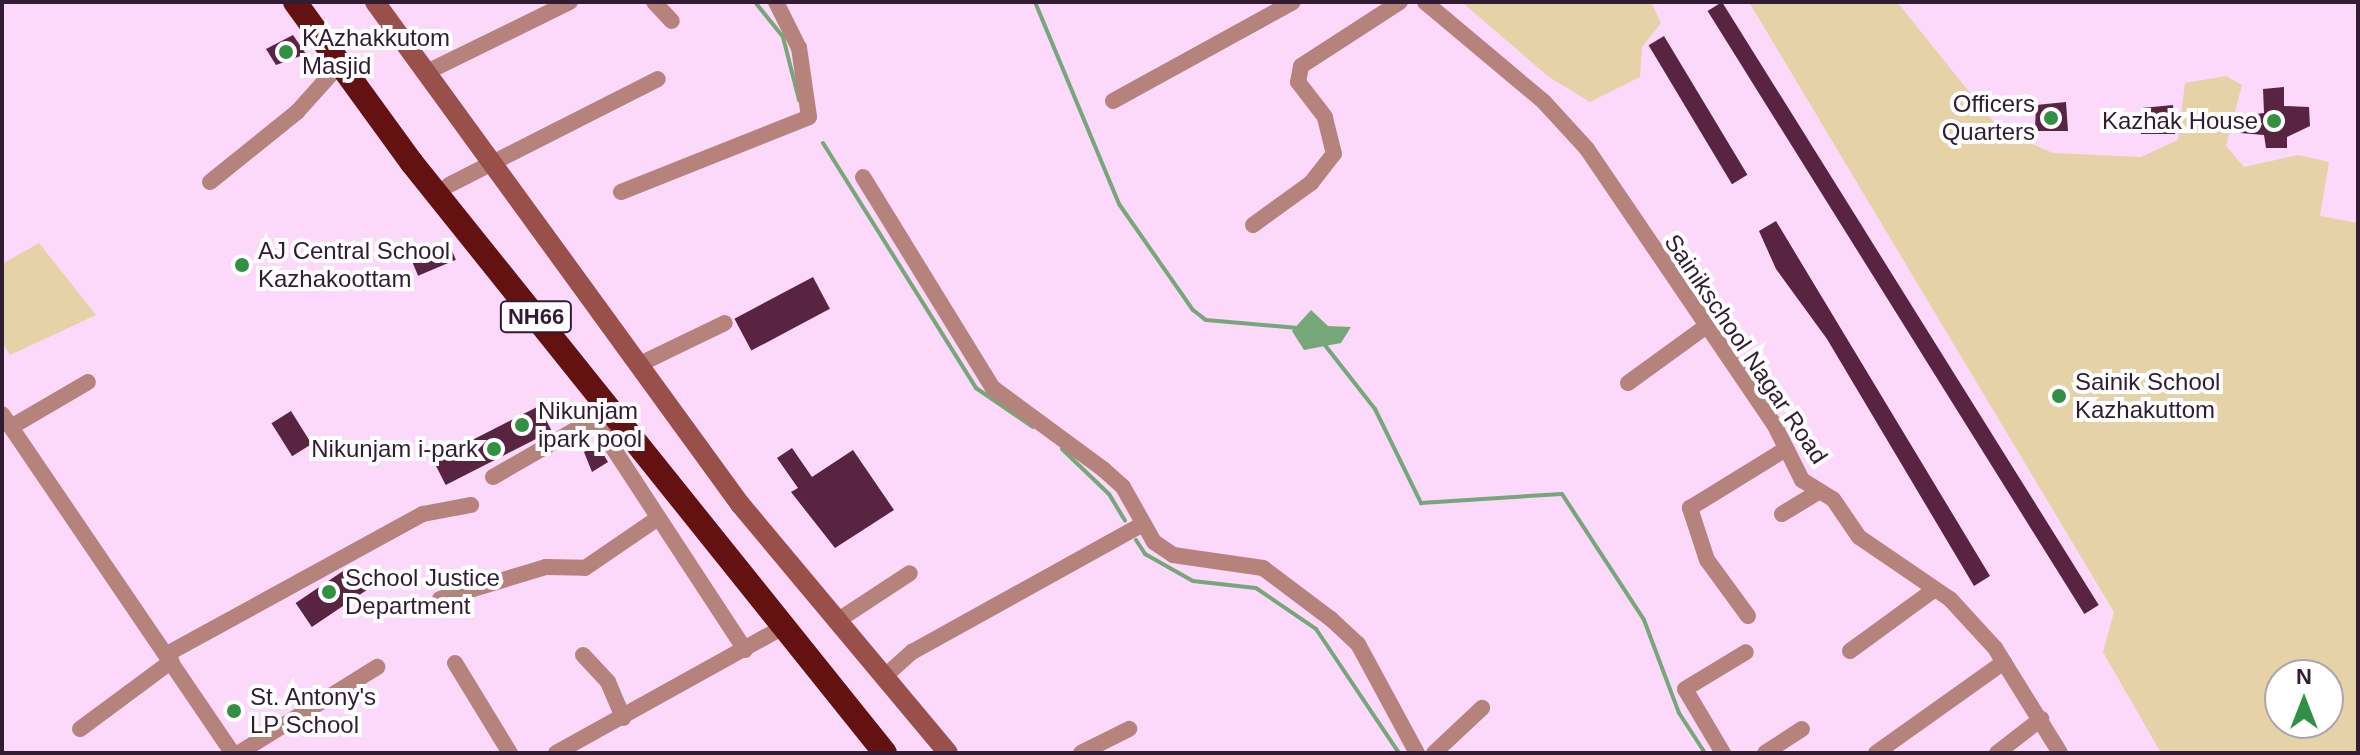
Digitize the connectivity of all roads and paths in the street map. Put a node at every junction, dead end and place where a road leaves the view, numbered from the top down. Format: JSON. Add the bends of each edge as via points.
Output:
{"nodes":[{"id":1,"x":295,"y":2,"type":"edge"},
{"id":2,"x":375,"y":2,"type":"edge"},
{"id":3,"x":570,"y":2,"type":"edge"},
{"id":4,"x":654,"y":2,"type":"edge"},
{"id":5,"x":776,"y":2,"type":"edge"},
{"id":6,"x":1293,"y":2,"type":"edge"},
{"id":7,"x":1400,"y":2,"type":"edge"},
{"id":8,"x":1425,"y":2,"type":"edge"},
{"id":9,"x":672,"y":21,"type":"dead end"},
{"id":10,"x":340,"y":64,"type":"junction"},
{"id":11,"x":429,"y":71,"type":"junction"},
{"id":12,"x":658,"y":79,"type":"dead end"},
{"id":13,"x":1113,"y":101,"type":"dead end"},
{"id":14,"x":495,"y":162,"type":"junction"},
{"id":15,"x":863,"y":177,"type":"dead end"},
{"id":16,"x":210,"y":182,"type":"dead end"},
{"id":17,"x":449,"y":185,"type":"dead end"},
{"id":18,"x":621,"y":192,"type":"dead end"},
{"id":19,"x":1253,"y":225,"type":"dead end"},
{"id":20,"x":725,"y":323,"type":"dead end"},
{"id":21,"x":1705,"y":327,"type":"junction"},
{"id":22,"x":640,"y":364,"type":"junction"},
{"id":23,"x":88,"y":382,"type":"dead end"},
{"id":24,"x":1628,"y":383,"type":"dead end"},
{"id":25,"x":6,"y":421,"type":"edge"},
{"id":26,"x":1786,"y":449,"type":"junction"},
{"id":27,"x":493,"y":477,"type":"dead end"},
{"id":28,"x":1820,"y":491,"type":"junction"},
{"id":29,"x":471,"y":505,"type":"dead end"},
{"id":30,"x":1782,"y":514,"type":"dead end"},
{"id":31,"x":658,"y":518,"type":"junction"},
{"id":32,"x":1141,"y":525,"type":"junction"},
{"id":33,"x":910,"y":573,"type":"dead end"},
{"id":34,"x":1935,"y":589,"type":"junction"},
{"id":35,"x":440,"y":599,"type":"dead end"},
{"id":36,"x":1748,"y":616,"type":"dead end"},
{"id":37,"x":837,"y":621,"type":"junction"},
{"id":38,"x":783,"y":627,"type":"junction"},
{"id":39,"x":745,"y":650,"type":"junction"},
{"id":40,"x":1850,"y":651,"type":"dead end"},
{"id":41,"x":1746,"y":652,"type":"dead end"},
{"id":42,"x":583,"y":655,"type":"dead end"},
{"id":43,"x":170,"y":658,"type":"junction"},
{"id":44,"x":2004,"y":662,"type":"junction"},
{"id":45,"x":455,"y":663,"type":"dead end"},
{"id":46,"x":377,"y":667,"type":"dead end"},
{"id":47,"x":884,"y":677,"type":"junction"},
{"id":48,"x":1482,"y":708,"type":"dead end"},
{"id":49,"x":623,"y":718,"type":"junction"},
{"id":50,"x":2041,"y":719,"type":"junction"},
{"id":51,"x":80,"y":729,"type":"dead end"},
{"id":52,"x":1129,"y":729,"type":"dead end"},
{"id":53,"x":1802,"y":729,"type":"dead end"},
{"id":54,"x":232,"y":753,"type":"edge"},
{"id":55,"x":239,"y":753,"type":"edge"},
{"id":56,"x":510,"y":753,"type":"edge"},
{"id":57,"x":556,"y":753,"type":"edge"},
{"id":58,"x":885,"y":753,"type":"edge"},
{"id":59,"x":948,"y":753,"type":"edge"},
{"id":60,"x":1081,"y":753,"type":"edge"},
{"id":61,"x":1417,"y":753,"type":"edge"},
{"id":62,"x":1434,"y":753,"type":"edge"},
{"id":63,"x":1723,"y":753,"type":"edge"},
{"id":64,"x":1765,"y":753,"type":"edge"},
{"id":65,"x":1876,"y":753,"type":"edge"},
{"id":66,"x":1997,"y":753,"type":"edge"},
{"id":67,"x":2060,"y":753,"type":"edge"}],
"edges":[{"from":1,"to":10,"type":"highway","number":"NH66"},
{"from":2,"to":11,"type":"street"},
{"from":3,"to":11,"type":"street"},
{"from":4,"to":9,"type":"street"},
{"from":5,"to":18,"type":"street","via":[[799,48],[809,117]]},
{"from":6,"to":13,"type":"street"},
{"from":7,"to":19,"type":"street","via":[[1301,66],[1298,82],[1325,117],[1334,154],[1311,183]]},
{"from":8,"to":21,"type":"street","name":"Sainikschool Nagar Road","via":[[1544,102],[1587,149]]},
{"from":10,"to":16,"type":"street","via":[[297,112]]},
{"from":10,"to":38,"type":"highway","number":"NH66"},
{"from":11,"to":14,"type":"street"},
{"from":12,"to":14,"type":"street"},
{"from":14,"to":17,"type":"street"},
{"from":14,"to":22,"type":"street"},
{"from":15,"to":32,"type":"street","via":[[977,369],[1123,487]]},
{"from":20,"to":22,"type":"street"},
{"from":21,"to":24,"type":"street"},
{"from":21,"to":26,"type":"street","name":"Sainikschool Nagar Road"},
{"from":22,"to":37,"type":"street","via":[[740,504]]},
{"from":23,"to":25,"type":"street"},
{"from":25,"to":43,"type":"street"},
{"from":26,"to":28,"type":"street","name":"Sainikschool Nagar Road","via":[[1802,480]]},
{"from":26,"to":36,"type":"street","via":[[1690,508],[1707,560]]},
{"from":27,"to":31,"type":"street","via":[[594,419]]},
{"from":28,"to":30,"type":"street"},
{"from":28,"to":34,"type":"street","name":"Sainikschool Nagar Road","via":[[1859,537]]},
{"from":29,"to":43,"type":"street","via":[[423,514]]},
{"from":31,"to":35,"type":"street","via":[[585,568],[546,567]]},
{"from":31,"to":39,"type":"street"},
{"from":32,"to":47,"type":"street","via":[[912,652]]},
{"from":32,"to":61,"type":"street","via":[[1173,555],[1263,568],[1306,598],[1358,644]]},
{"from":33,"to":37,"type":"street"},
{"from":34,"to":40,"type":"street"},
{"from":34,"to":44,"type":"street","name":"Sainikschool Nagar Road"},
{"from":37,"to":47,"type":"street"},
{"from":38,"to":39,"type":"street"},
{"from":38,"to":58,"type":"highway","number":"NH66"},
{"from":39,"to":49,"type":"street"},
{"from":41,"to":63,"type":"street","via":[[1685,689]]},
{"from":42,"to":49,"type":"street","via":[[608,682]]},
{"from":43,"to":51,"type":"street"},
{"from":43,"to":54,"type":"street"},
{"from":44,"to":50,"type":"street","name":"Sainikschool Nagar Road"},
{"from":44,"to":65,"type":"street"},
{"from":45,"to":56,"type":"street"},
{"from":46,"to":55,"type":"street"},
{"from":47,"to":59,"type":"street"},
{"from":48,"to":62,"type":"street"},
{"from":49,"to":57,"type":"street"},
{"from":50,"to":66,"type":"street"},
{"from":50,"to":67,"type":"street","name":"Sainikschool Nagar Road"},
{"from":52,"to":60,"type":"street"},
{"from":53,"to":64,"type":"street"}]}
